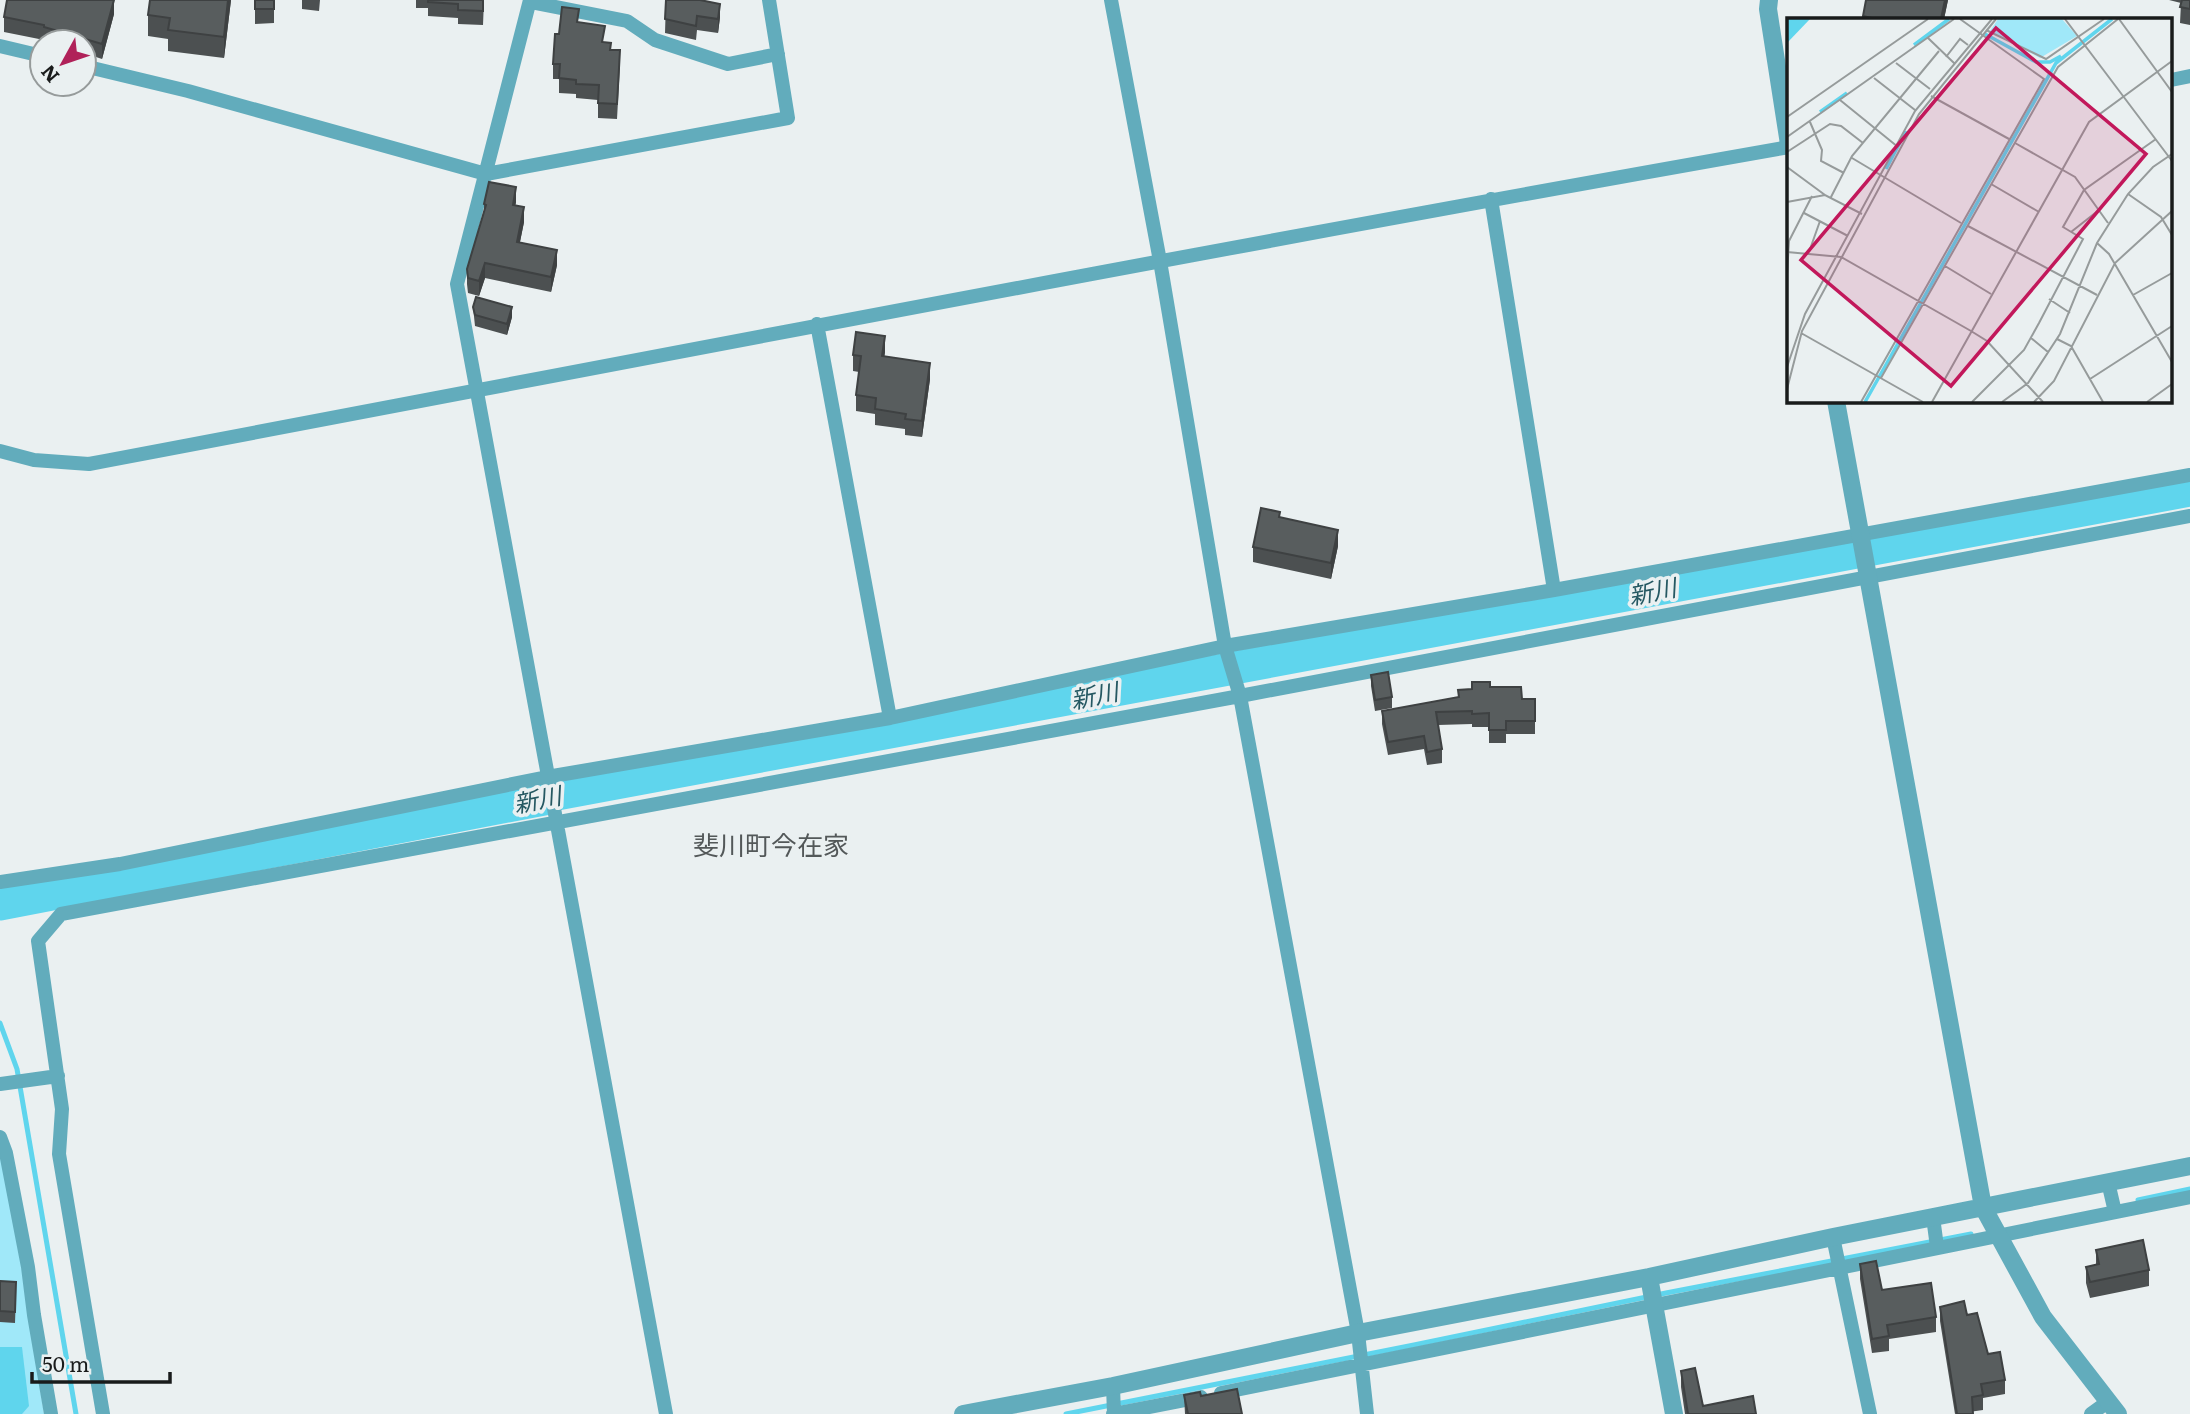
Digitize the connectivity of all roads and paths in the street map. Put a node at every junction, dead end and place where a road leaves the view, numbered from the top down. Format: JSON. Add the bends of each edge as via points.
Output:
{"nodes":[{"id":1,"x":769,"y":0,"type":"edge"},
{"id":2,"x":1111,"y":0,"type":"edge"},
{"id":3,"x":1769,"y":0,"type":"edge"},
{"id":4,"x":530,"y":1,"type":"edge"},
{"id":5,"x":0,"y":46,"type":"edge"},
{"id":6,"x":28,"y":53,"type":"edge"},
{"id":7,"x":778,"y":54,"type":"junction"},
{"id":8,"x":98,"y":69,"type":"edge"},
{"id":9,"x":2190,"y":76,"type":"edge"},
{"id":10,"x":2172,"y":80,"type":"edge"},
{"id":11,"x":1787,"y":133,"type":"edge"},
{"id":12,"x":1787,"y":146,"type":"edge"},
{"id":13,"x":485,"y":174,"type":"junction"},
{"id":14,"x":1491,"y":200,"type":"junction"},
{"id":15,"x":1160,"y":261,"type":"junction"},
{"id":16,"x":817,"y":324,"type":"junction"},
{"id":17,"x":477,"y":391,"type":"junction"},
{"id":18,"x":1836,"y":402,"type":"edge"},
{"id":19,"x":0,"y":451,"type":"edge"},
{"id":20,"x":2190,"y":475,"type":"edge"},
{"id":21,"x":2190,"y":516,"type":"edge"},
{"id":22,"x":1860,"y":535,"type":"junction"},
{"id":23,"x":1866,"y":572,"type":"junction"},
{"id":24,"x":1554,"y":590,"type":"junction"},
{"id":25,"x":1226,"y":646,"type":"junction"},
{"id":26,"x":1238,"y":689,"type":"junction"},
{"id":27,"x":890,"y":718,"type":"junction"},
{"id":28,"x":547,"y":777,"type":"junction"},
{"id":29,"x":554,"y":817,"type":"junction"},
{"id":30,"x":0,"y":882,"type":"edge"},
{"id":31,"x":51,"y":1076,"type":"junction"},
{"id":32,"x":0,"y":1084,"type":"edge"},
{"id":33,"x":0,"y":1137,"type":"edge"},
{"id":34,"x":2190,"y":1166,"type":"edge"},
{"id":35,"x":2108,"y":1182,"type":"junction"},
{"id":36,"x":2190,"y":1197,"type":"edge"},
{"id":37,"x":1983,"y":1208,"type":"junction"},
{"id":38,"x":2115,"y":1212,"type":"junction"},
{"id":39,"x":1933,"y":1217,"type":"junction"},
{"id":40,"x":1999,"y":1236,"type":"junction"},
{"id":41,"x":1833,"y":1237,"type":"junction"},
{"id":42,"x":1937,"y":1247,"type":"junction"},
{"id":43,"x":1840,"y":1269,"type":"junction"},
{"id":44,"x":1649,"y":1277,"type":"junction"},
{"id":45,"x":1654,"y":1306,"type":"junction"},
{"id":46,"x":1358,"y":1332,"type":"junction"},
{"id":47,"x":1362,"y":1366,"type":"junction"},
{"id":48,"x":1113,"y":1386,"type":"junction"},
{"id":49,"x":2114,"y":1408,"type":"edge"},
{"id":50,"x":51,"y":1414,"type":"edge"},
{"id":51,"x":103,"y":1414,"type":"edge"},
{"id":52,"x":666,"y":1414,"type":"edge"},
{"id":53,"x":963,"y":1414,"type":"edge"},
{"id":54,"x":1114,"y":1414,"type":"edge"},
{"id":55,"x":1367,"y":1414,"type":"edge"},
{"id":56,"x":1674,"y":1414,"type":"edge"},
{"id":57,"x":1870,"y":1414,"type":"edge"},
{"id":58,"x":2091,"y":1414,"type":"edge"}],
"edges":[{"from":1,"to":7,"type":"street"},
{"from":2,"to":15,"type":"street"},
{"from":3,"to":11,"type":"street"},
{"from":4,"to":7,"type":"street","via":[[627,21],[655,40],[728,64]]},
{"from":4,"to":13,"type":"street"},
{"from":5,"to":6,"type":"street"},
{"from":7,"to":13,"type":"street","via":[[788,118]]},
{"from":8,"to":13,"type":"street"},
{"from":9,"to":10,"type":"street"},
{"from":12,"to":14,"type":"street"},
{"from":13,"to":17,"type":"street","via":[[457,284]]},
{"from":14,"to":15,"type":"street"},
{"from":14,"to":24,"type":"street"},
{"from":15,"to":16,"type":"street"},
{"from":15,"to":25,"type":"street"},
{"from":16,"to":17,"type":"street"},
{"from":16,"to":27,"type":"street"},
{"from":17,"to":19,"type":"street","via":[[89,464],[34,460]]},
{"from":17,"to":28,"type":"street"},
{"from":18,"to":22,"type":"street"},
{"from":20,"to":22,"type":"street"},
{"from":21,"to":23,"type":"street"},
{"from":22,"to":23,"type":"street"},
{"from":22,"to":24,"type":"street"},
{"from":23,"to":26,"type":"street"},
{"from":23,"to":37,"type":"street"},
{"from":24,"to":25,"type":"street"},
{"from":25,"to":26,"type":"street"},
{"from":25,"to":27,"type":"street"},
{"from":26,"to":29,"type":"street"},
{"from":26,"to":46,"type":"street"},
{"from":27,"to":28,"type":"street"},
{"from":28,"to":29,"type":"street"},
{"from":28,"to":30,"type":"street","via":[[120,864]]},
{"from":29,"to":31,"type":"street","via":[[61,914],[38,941]]},
{"from":29,"to":52,"type":"street"},
{"from":31,"to":32,"type":"street"},
{"from":31,"to":51,"type":"street","via":[[62,1109],[59,1154]]},
{"from":33,"to":50,"type":"street","via":[[28,1267]]},
{"from":34,"to":35,"type":"street"},
{"from":35,"to":37,"type":"street"},
{"from":35,"to":38,"type":"street"},
{"from":36,"to":38,"type":"street"},
{"from":37,"to":39,"type":"street"},
{"from":37,"to":40,"type":"street"},
{"from":38,"to":40,"type":"street"},
{"from":39,"to":41,"type":"street"},
{"from":39,"to":42,"type":"street"},
{"from":40,"to":42,"type":"street"},
{"from":40,"to":49,"type":"street","via":[[2043,1317]]},
{"from":41,"to":43,"type":"street"},
{"from":41,"to":44,"type":"street"},
{"from":42,"to":43,"type":"street"},
{"from":43,"to":45,"type":"street"},
{"from":43,"to":57,"type":"street"},
{"from":44,"to":45,"type":"street"},
{"from":44,"to":46,"type":"street"},
{"from":45,"to":47,"type":"street"},
{"from":45,"to":56,"type":"street"},
{"from":46,"to":47,"type":"street"},
{"from":46,"to":48,"type":"street"},
{"from":47,"to":54,"type":"street"},
{"from":47,"to":55,"type":"street"},
{"from":48,"to":53,"type":"street"},
{"from":48,"to":54,"type":"street"},
{"from":49,"to":58,"type":"street"}]}
